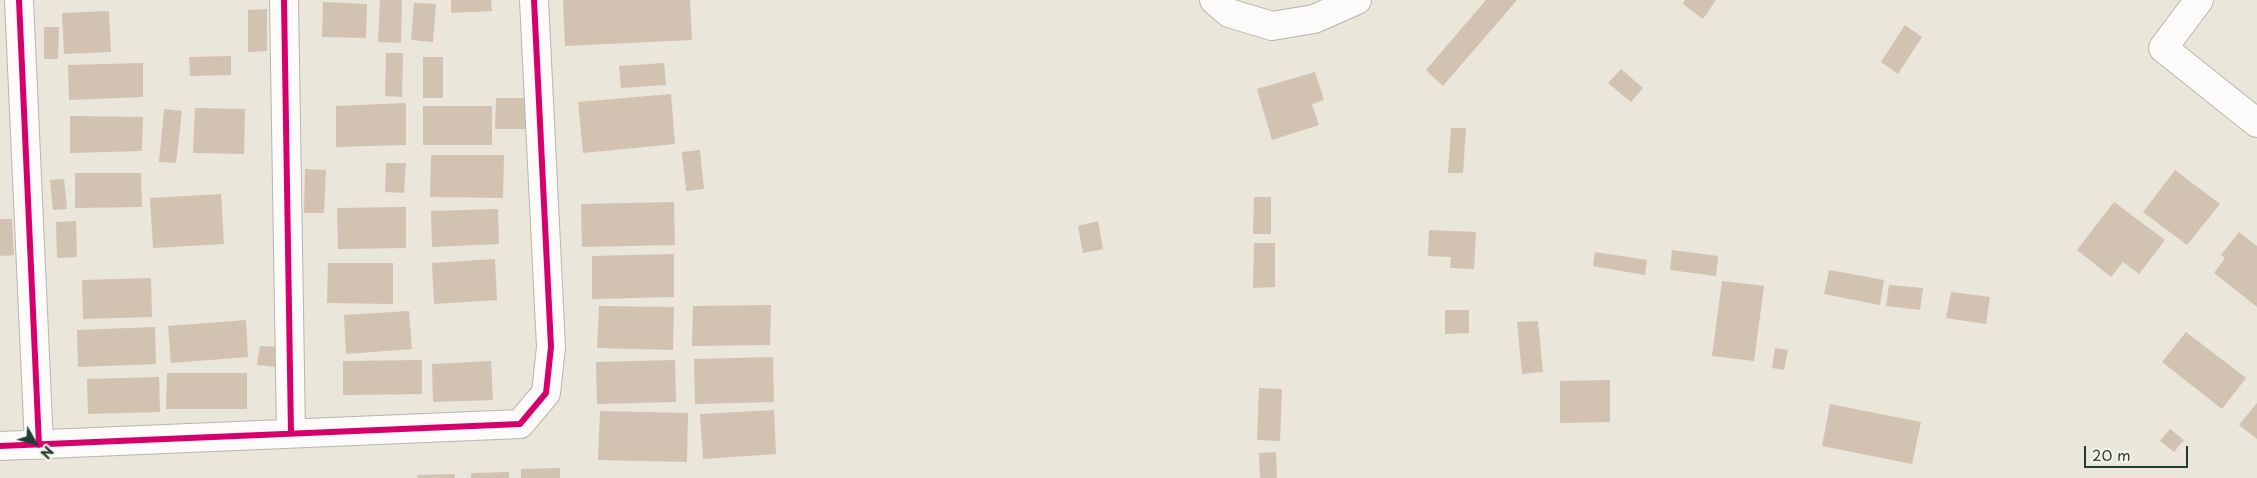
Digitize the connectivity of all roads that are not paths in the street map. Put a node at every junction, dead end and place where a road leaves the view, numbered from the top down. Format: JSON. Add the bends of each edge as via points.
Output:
{"nodes":[{"id":1,"x":19,"y":0,"type":"edge"},
{"id":2,"x":284,"y":0,"type":"edge"},
{"id":3,"x":534,"y":0,"type":"edge"},
{"id":4,"x":1214,"y":0,"type":"edge"},
{"id":5,"x":1357,"y":0,"type":"edge"},
{"id":6,"x":2199,"y":0,"type":"edge"},
{"id":7,"x":2257,"y":123,"type":"edge"},
{"id":8,"x":292,"y":433,"type":"junction"},
{"id":9,"x":39,"y":445,"type":"junction"},
{"id":10,"x":0,"y":446,"type":"edge"}],
"edges":[{"from":1,"to":9,"type":"street"},
{"from":2,"to":8,"type":"street"},
{"from":3,"to":8,"type":"street","via":[[551,348],[546,393],[520,424]]},
{"from":4,"to":5,"type":"street","via":[[1229,13],[1272,26],[1314,19]]},
{"from":6,"to":7,"type":"street","via":[[2163,48]]},
{"from":8,"to":9,"type":"street"},
{"from":9,"to":10,"type":"street"}]}
